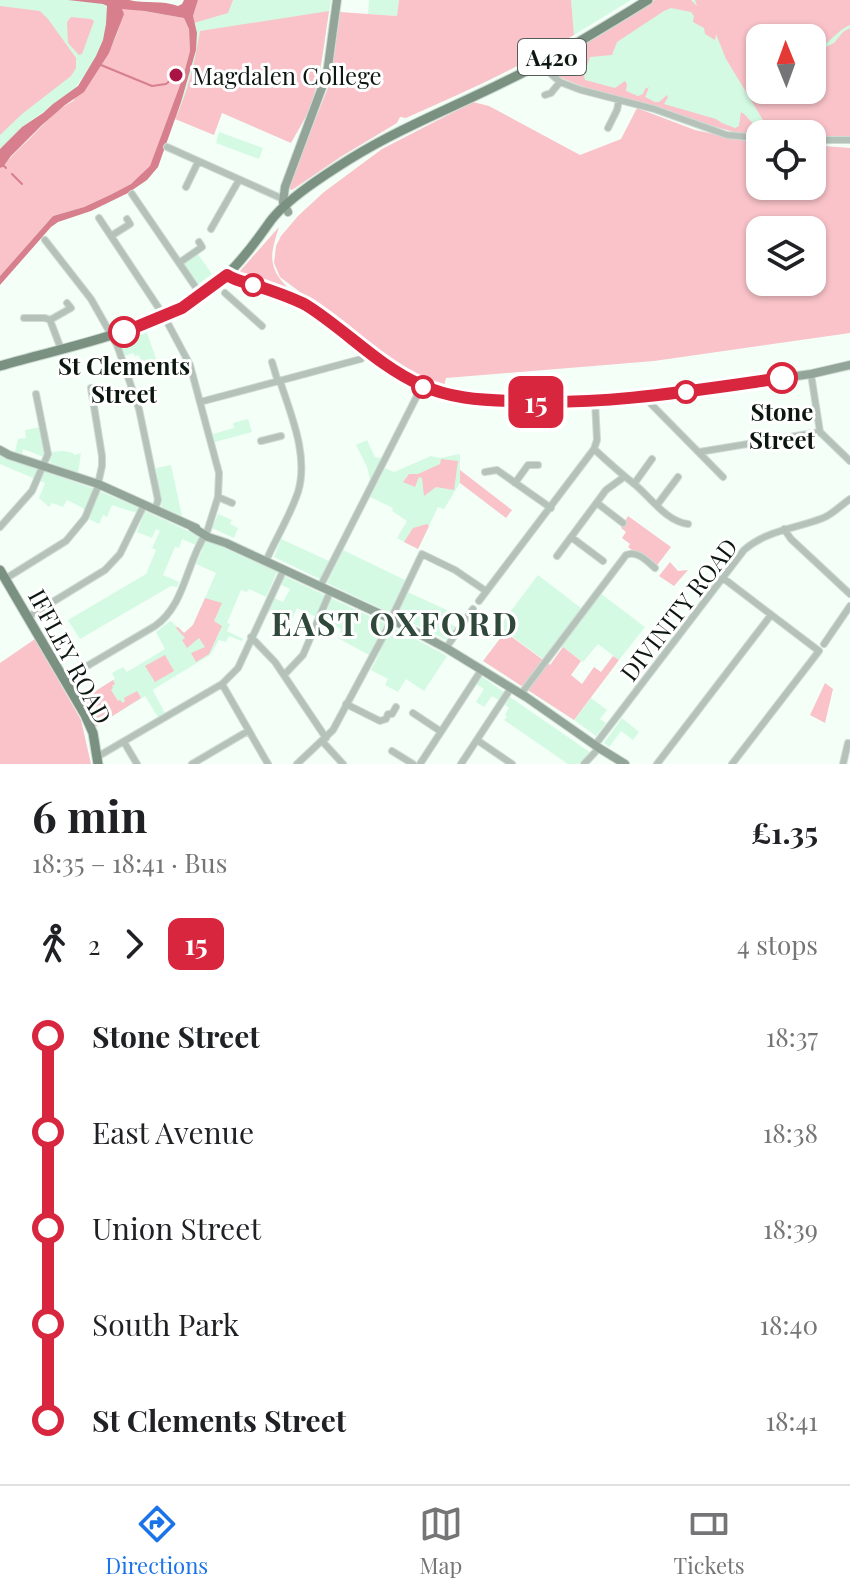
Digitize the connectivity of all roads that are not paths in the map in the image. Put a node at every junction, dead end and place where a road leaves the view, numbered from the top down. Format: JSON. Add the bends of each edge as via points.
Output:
{"nodes":[{"id":1,"x":337,"y":0,"type":"edge"},
{"id":2,"x":648,"y":0,"type":"edge"},
{"id":3,"x":551,"y":74,"type":"dead end"},
{"id":4,"x":560,"y":82,"type":"junction"},
{"id":5,"x":545,"y":95,"type":"dead end"},
{"id":6,"x":619,"y":100,"type":"junction"},
{"id":7,"x":608,"y":128,"type":"dead end"},
{"id":8,"x":746,"y":137,"type":"edge"},
{"id":9,"x":826,"y":140,"type":"edge"},
{"id":10,"x":850,"y":140,"type":"edge"},
{"id":11,"x":167,"y":147,"type":"dead end"},
{"id":12,"x":198,"y":162,"type":"junction"},
{"id":13,"x":239,"y":180,"type":"junction"},
{"id":14,"x":186,"y":187,"type":"dead end"},
{"id":15,"x":132,"y":194,"type":"dead end"},
{"id":16,"x":285,"y":206,"type":"junction"},
{"id":17,"x":145,"y":213,"type":"junction"},
{"id":18,"x":99,"y":218,"type":"dead end"},
{"id":19,"x":127,"y":219,"type":"dead end"},
{"id":20,"x":135,"y":219,"type":"dead end"},
{"id":21,"x":211,"y":229,"type":"dead end"},
{"id":22,"x":111,"y":236,"type":"junction"},
{"id":23,"x":45,"y":240,"type":"dead end"},
{"id":24,"x":199,"y":242,"type":"dead end"},
{"id":25,"x":179,"y":263,"type":"junction"},
{"id":26,"x":227,"y":275,"type":"junction"},
{"id":27,"x":240,"y":282,"type":"junction"},
{"id":28,"x":225,"y":293,"type":"dead end"},
{"id":29,"x":201,"y":295,"type":"junction"},
{"id":30,"x":233,"y":301,"type":"junction"},
{"id":31,"x":67,"y":303,"type":"dead end"},
{"id":32,"x":164,"y":316,"type":"junction"},
{"id":33,"x":24,"y":318,"type":"dead end"},
{"id":34,"x":50,"y":320,"type":"junction"},
{"id":35,"x":262,"y":326,"type":"dead end"},
{"id":36,"x":110,"y":336,"type":"junction"},
{"id":37,"x":61,"y":349,"type":"junction"},
{"id":38,"x":368,"y":351,"type":"junction"},
{"id":39,"x":272,"y":362,"type":"dead end"},
{"id":40,"x":850,"y":365,"type":"edge"},
{"id":41,"x":0,"y":366,"type":"edge"},
{"id":42,"x":811,"y":374,"type":"junction"},
{"id":43,"x":279,"y":381,"type":"junction"},
{"id":44,"x":422,"y":386,"type":"junction"},
{"id":45,"x":91,"y":388,"type":"dead end"},
{"id":46,"x":36,"y":394,"type":"dead end"},
{"id":47,"x":649,"y":397,"type":"junction"},
{"id":48,"x":200,"y":402,"type":"junction"},
{"id":49,"x":595,"y":402,"type":"junction"},
{"id":50,"x":820,"y":432,"type":"junction"},
{"id":51,"x":288,"y":434,"type":"junction"},
{"id":52,"x":261,"y":441,"type":"dead end"},
{"id":53,"x":594,"y":449,"type":"junction"},
{"id":54,"x":0,"y":450,"type":"edge"},
{"id":55,"x":699,"y":452,"type":"junction"},
{"id":56,"x":652,"y":459,"type":"dead end"},
{"id":57,"x":850,"y":461,"type":"edge"},
{"id":58,"x":538,"y":465,"type":"dead end"},
{"id":59,"x":43,"y":466,"type":"junction"},
{"id":60,"x":485,"y":472,"type":"dead end"},
{"id":61,"x":624,"y":477,"type":"junction"},
{"id":62,"x":678,"y":477,"type":"dead end"},
{"id":63,"x":723,"y":477,"type":"dead end"},
{"id":64,"x":515,"y":483,"type":"junction"},
{"id":65,"x":98,"y":484,"type":"junction"},
{"id":66,"x":634,"y":484,"type":"junction"},
{"id":67,"x":218,"y":497,"type":"junction"},
{"id":68,"x":850,"y":499,"type":"edge"},
{"id":69,"x":232,"y":503,"type":"dead end"},
{"id":70,"x":597,"y":503,"type":"junction"},
{"id":71,"x":144,"y":505,"type":"junction"},
{"id":72,"x":657,"y":505,"type":"junction"},
{"id":73,"x":551,"y":508,"type":"junction"},
{"id":74,"x":155,"y":510,"type":"junction"},
{"id":75,"x":623,"y":523,"type":"dead end"},
{"id":76,"x":688,"y":524,"type":"dead end"},
{"id":77,"x":0,"y":527,"type":"edge"},
{"id":78,"x":784,"y":529,"type":"junction"},
{"id":79,"x":206,"y":533,"type":"junction"},
{"id":80,"x":571,"y":537,"type":"junction"},
{"id":81,"x":557,"y":556,"type":"dead end"},
{"id":82,"x":266,"y":561,"type":"junction"},
{"id":83,"x":603,"y":561,"type":"dead end"},
{"id":84,"x":655,"y":568,"type":"dead end"},
{"id":85,"x":284,"y":569,"type":"junction"},
{"id":86,"x":3,"y":575,"type":"edge"},
{"id":87,"x":723,"y":578,"type":"junction"},
{"id":88,"x":320,"y":587,"type":"junction"},
{"id":89,"x":486,"y":591,"type":"junction"},
{"id":90,"x":330,"y":592,"type":"junction"},
{"id":91,"x":850,"y":594,"type":"edge"},
{"id":92,"x":479,"y":601,"type":"dead end"},
{"id":93,"x":850,"y":606,"type":"edge"},
{"id":94,"x":473,"y":609,"type":"dead end"},
{"id":95,"x":771,"y":615,"type":"junction"},
{"id":96,"x":28,"y":617,"type":"junction"},
{"id":97,"x":392,"y":619,"type":"junction"},
{"id":98,"x":251,"y":637,"type":"junction"},
{"id":99,"x":824,"y":644,"type":"dead end"},
{"id":100,"x":446,"y":648,"type":"junction"},
{"id":101,"x":482,"y":669,"type":"junction"},
{"id":102,"x":284,"y":675,"type":"junction"},
{"id":103,"x":65,"y":679,"type":"junction"},
{"id":104,"x":222,"y":684,"type":"junction"},
{"id":105,"x":511,"y":688,"type":"junction"},
{"id":106,"x":521,"y":694,"type":"junction"},
{"id":107,"x":346,"y":704,"type":"junction"},
{"id":108,"x":396,"y":707,"type":"dead end"},
{"id":109,"x":413,"y":713,"type":"dead end"},
{"id":110,"x":248,"y":731,"type":"junction"},
{"id":111,"x":440,"y":731,"type":"junction"},
{"id":112,"x":324,"y":740,"type":"junction"},
{"id":113,"x":477,"y":740,"type":"junction"},
{"id":114,"x":124,"y":742,"type":"junction"},
{"id":115,"x":848,"y":743,"type":"edge"},
{"id":116,"x":597,"y":747,"type":"junction"},
{"id":117,"x":392,"y":751,"type":"dead end"},
{"id":118,"x":97,"y":760,"type":"edge"},
{"id":119,"x":137,"y":764,"type":"edge"},
{"id":120,"x":192,"y":764,"type":"edge"},
{"id":121,"x":268,"y":764,"type":"edge"},
{"id":122,"x":297,"y":764,"type":"edge"},
{"id":123,"x":343,"y":764,"type":"edge"},
{"id":124,"x":413,"y":764,"type":"edge"},
{"id":125,"x":420,"y":764,"type":"edge"},
{"id":126,"x":461,"y":764,"type":"edge"},
{"id":127,"x":512,"y":764,"type":"edge"},
{"id":128,"x":584,"y":764,"type":"edge"},
{"id":129,"x":625,"y":764,"type":"edge"},
{"id":130,"x":657,"y":764,"type":"edge"},
{"id":131,"x":732,"y":764,"type":"edge"},
{"id":132,"x":843,"y":764,"type":"edge"}],
"edges":[{"from":1,"to":16,"type":"main road","via":[[327,74],[286,184]]},
{"from":2,"to":16,"type":"main road","number":"A420","via":[[541,64],[404,128],[323,176]]},
{"from":3,"to":4,"type":"street"},
{"from":4,"to":5,"type":"street"},
{"from":4,"to":6,"type":"street"},
{"from":6,"to":7,"type":"street"},
{"from":6,"to":8,"type":"street"},
{"from":9,"to":10,"type":"street"},
{"from":11,"to":12,"type":"street"},
{"from":12,"to":13,"type":"street"},
{"from":12,"to":14,"type":"street"},
{"from":13,"to":16,"type":"street"},
{"from":13,"to":21,"type":"street"},
{"from":15,"to":17,"type":"street"},
{"from":16,"to":26,"type":"main road","number":"A420"},
{"from":17,"to":20,"type":"street"},
{"from":17,"to":25,"type":"street"},
{"from":18,"to":22,"type":"street"},
{"from":19,"to":22,"type":"street","via":[[130,224]]},
{"from":22,"to":32,"type":"street"},
{"from":23,"to":36,"type":"street","via":[[91,299]]},
{"from":24,"to":25,"type":"street","via":[[202,247]]},
{"from":25,"to":29,"type":"street"},
{"from":26,"to":27,"type":"main road"},
{"from":26,"to":29,"type":"main road","number":"A420"},
{"from":27,"to":30,"type":"street"},
{"from":27,"to":38,"type":"main road","via":[[303,304]]},
{"from":28,"to":30,"type":"street"},
{"from":29,"to":32,"type":"main road","number":"A420"},
{"from":30,"to":35,"type":"street"},
{"from":31,"to":34,"type":"street","via":[[71,308]]},
{"from":32,"to":36,"type":"main road","number":"A420"},
{"from":32,"to":48,"type":"street","via":[[190,365]]},
{"from":33,"to":34,"type":"street"},
{"from":34,"to":37,"type":"street"},
{"from":36,"to":37,"type":"main road","number":"A420"},
{"from":36,"to":74,"type":"street","via":[[139,409],[158,500]]},
{"from":37,"to":41,"type":"main road","number":"A420"},
{"from":38,"to":43,"type":"street","via":[[361,359]]},
{"from":38,"to":44,"type":"main road"},
{"from":39,"to":43,"type":"street"},
{"from":40,"to":42,"type":"main road"},
{"from":42,"to":47,"type":"main road"},
{"from":42,"to":50,"type":"street"},
{"from":43,"to":48,"type":"street"},
{"from":43,"to":51,"type":"street"},
{"from":44,"to":49,"type":"main road","via":[[470,399]]},
{"from":44,"to":88,"type":"street"},
{"from":45,"to":65,"type":"street","via":[[102,456]]},
{"from":46,"to":59,"type":"street","via":[[48,451]]},
{"from":47,"to":49,"type":"main road"},
{"from":47,"to":55,"type":"street"},
{"from":48,"to":67,"type":"street","via":[[219,473]]},
{"from":49,"to":53,"type":"street"},
{"from":50,"to":55,"type":"street"},
{"from":50,"to":57,"type":"street"},
{"from":51,"to":52,"type":"street"},
{"from":51,"to":82,"type":"street","via":[[302,463],[299,487]]},
{"from":53,"to":61,"type":"street"},
{"from":53,"to":73,"type":"street"},
{"from":54,"to":59,"type":"main road"},
{"from":55,"to":63,"type":"street"},
{"from":56,"to":66,"type":"street"},
{"from":58,"to":64,"type":"street","via":[[528,465]]},
{"from":59,"to":65,"type":"main road"},
{"from":59,"to":77,"type":"street","via":[[32,491]]},
{"from":60,"to":64,"type":"street","via":[[497,470]]},
{"from":61,"to":66,"type":"street"},
{"from":61,"to":70,"type":"street"},
{"from":62,"to":72,"type":"street"},
{"from":64,"to":73,"type":"street"},
{"from":65,"to":71,"type":"main road"},
{"from":65,"to":86,"type":"street","via":[[85,518],[66,541]]},
{"from":66,"to":72,"type":"street"},
{"from":67,"to":69,"type":"street"},
{"from":67,"to":79,"type":"street"},
{"from":68,"to":78,"type":"street","name":"DIVINITY ROAD","via":[[824,517]]},
{"from":70,"to":75,"type":"street"},
{"from":70,"to":80,"type":"street"},
{"from":71,"to":74,"type":"main road"},
{"from":71,"to":96,"type":"street","via":[[105,570]]},
{"from":72,"to":76,"type":"street"},
{"from":73,"to":89,"type":"street"},
{"from":74,"to":79,"type":"main road"},
{"from":78,"to":87,"type":"street","name":"DIVINITY ROAD","via":[[755,541]]},
{"from":78,"to":91,"type":"street"},
{"from":79,"to":82,"type":"main road"},
{"from":79,"to":103,"type":"street","via":[[168,616]]},
{"from":80,"to":81,"type":"street"},
{"from":80,"to":83,"type":"street"},
{"from":82,"to":85,"type":"main road"},
{"from":84,"to":106,"type":"street","via":[[636,553],[626,555]]},
{"from":85,"to":88,"type":"main road"},
{"from":85,"to":98,"type":"street"},
{"from":86,"to":96,"type":"main road","name":"IFFLEY ROAD"},
{"from":87,"to":95,"type":"street"},
{"from":87,"to":116,"type":"street","name":"DIVINITY ROAD"},
{"from":88,"to":90,"type":"main road"},
{"from":89,"to":92,"type":"street"},
{"from":89,"to":97,"type":"street","via":[[422,554]]},
{"from":90,"to":97,"type":"main road"},
{"from":90,"to":102,"type":"street","via":[[303,655]]},
{"from":93,"to":99,"type":"street"},
{"from":94,"to":100,"type":"street"},
{"from":95,"to":130,"type":"street"},
{"from":95,"to":131,"type":"street","via":[[819,651]]},
{"from":96,"to":103,"type":"main road","name":"IFFLEY ROAD"},
{"from":97,"to":100,"type":"main road"},
{"from":97,"to":107,"type":"street"},
{"from":98,"to":102,"type":"street"},
{"from":98,"to":104,"type":"street","via":[[238,668]]},
{"from":100,"to":101,"type":"main road"},
{"from":101,"to":105,"type":"main road"},
{"from":101,"to":111,"type":"street"},
{"from":102,"to":112,"type":"street"},
{"from":103,"to":118,"type":"main road","name":"IFFLEY ROAD","via":[[91,729]]},
{"from":104,"to":110,"type":"street"},
{"from":104,"to":114,"type":"street"},
{"from":105,"to":106,"type":"main road"},
{"from":105,"to":113,"type":"street"},
{"from":106,"to":116,"type":"main road"},
{"from":107,"to":108,"type":"street","via":[[380,721]]},
{"from":107,"to":112,"type":"street"},
{"from":109,"to":111,"type":"street"},
{"from":110,"to":120,"type":"street"},
{"from":110,"to":121,"type":"street"},
{"from":111,"to":125,"type":"street"},
{"from":112,"to":122,"type":"street"},
{"from":112,"to":123,"type":"street"},
{"from":113,"to":126,"type":"street"},
{"from":113,"to":127,"type":"street"},
{"from":114,"to":118,"type":"street"},
{"from":114,"to":119,"type":"street"},
{"from":115,"to":132,"type":"street"},
{"from":116,"to":128,"type":"street","name":"DIVINITY ROAD"},
{"from":116,"to":129,"type":"main road"},
{"from":117,"to":124,"type":"street"}]}
